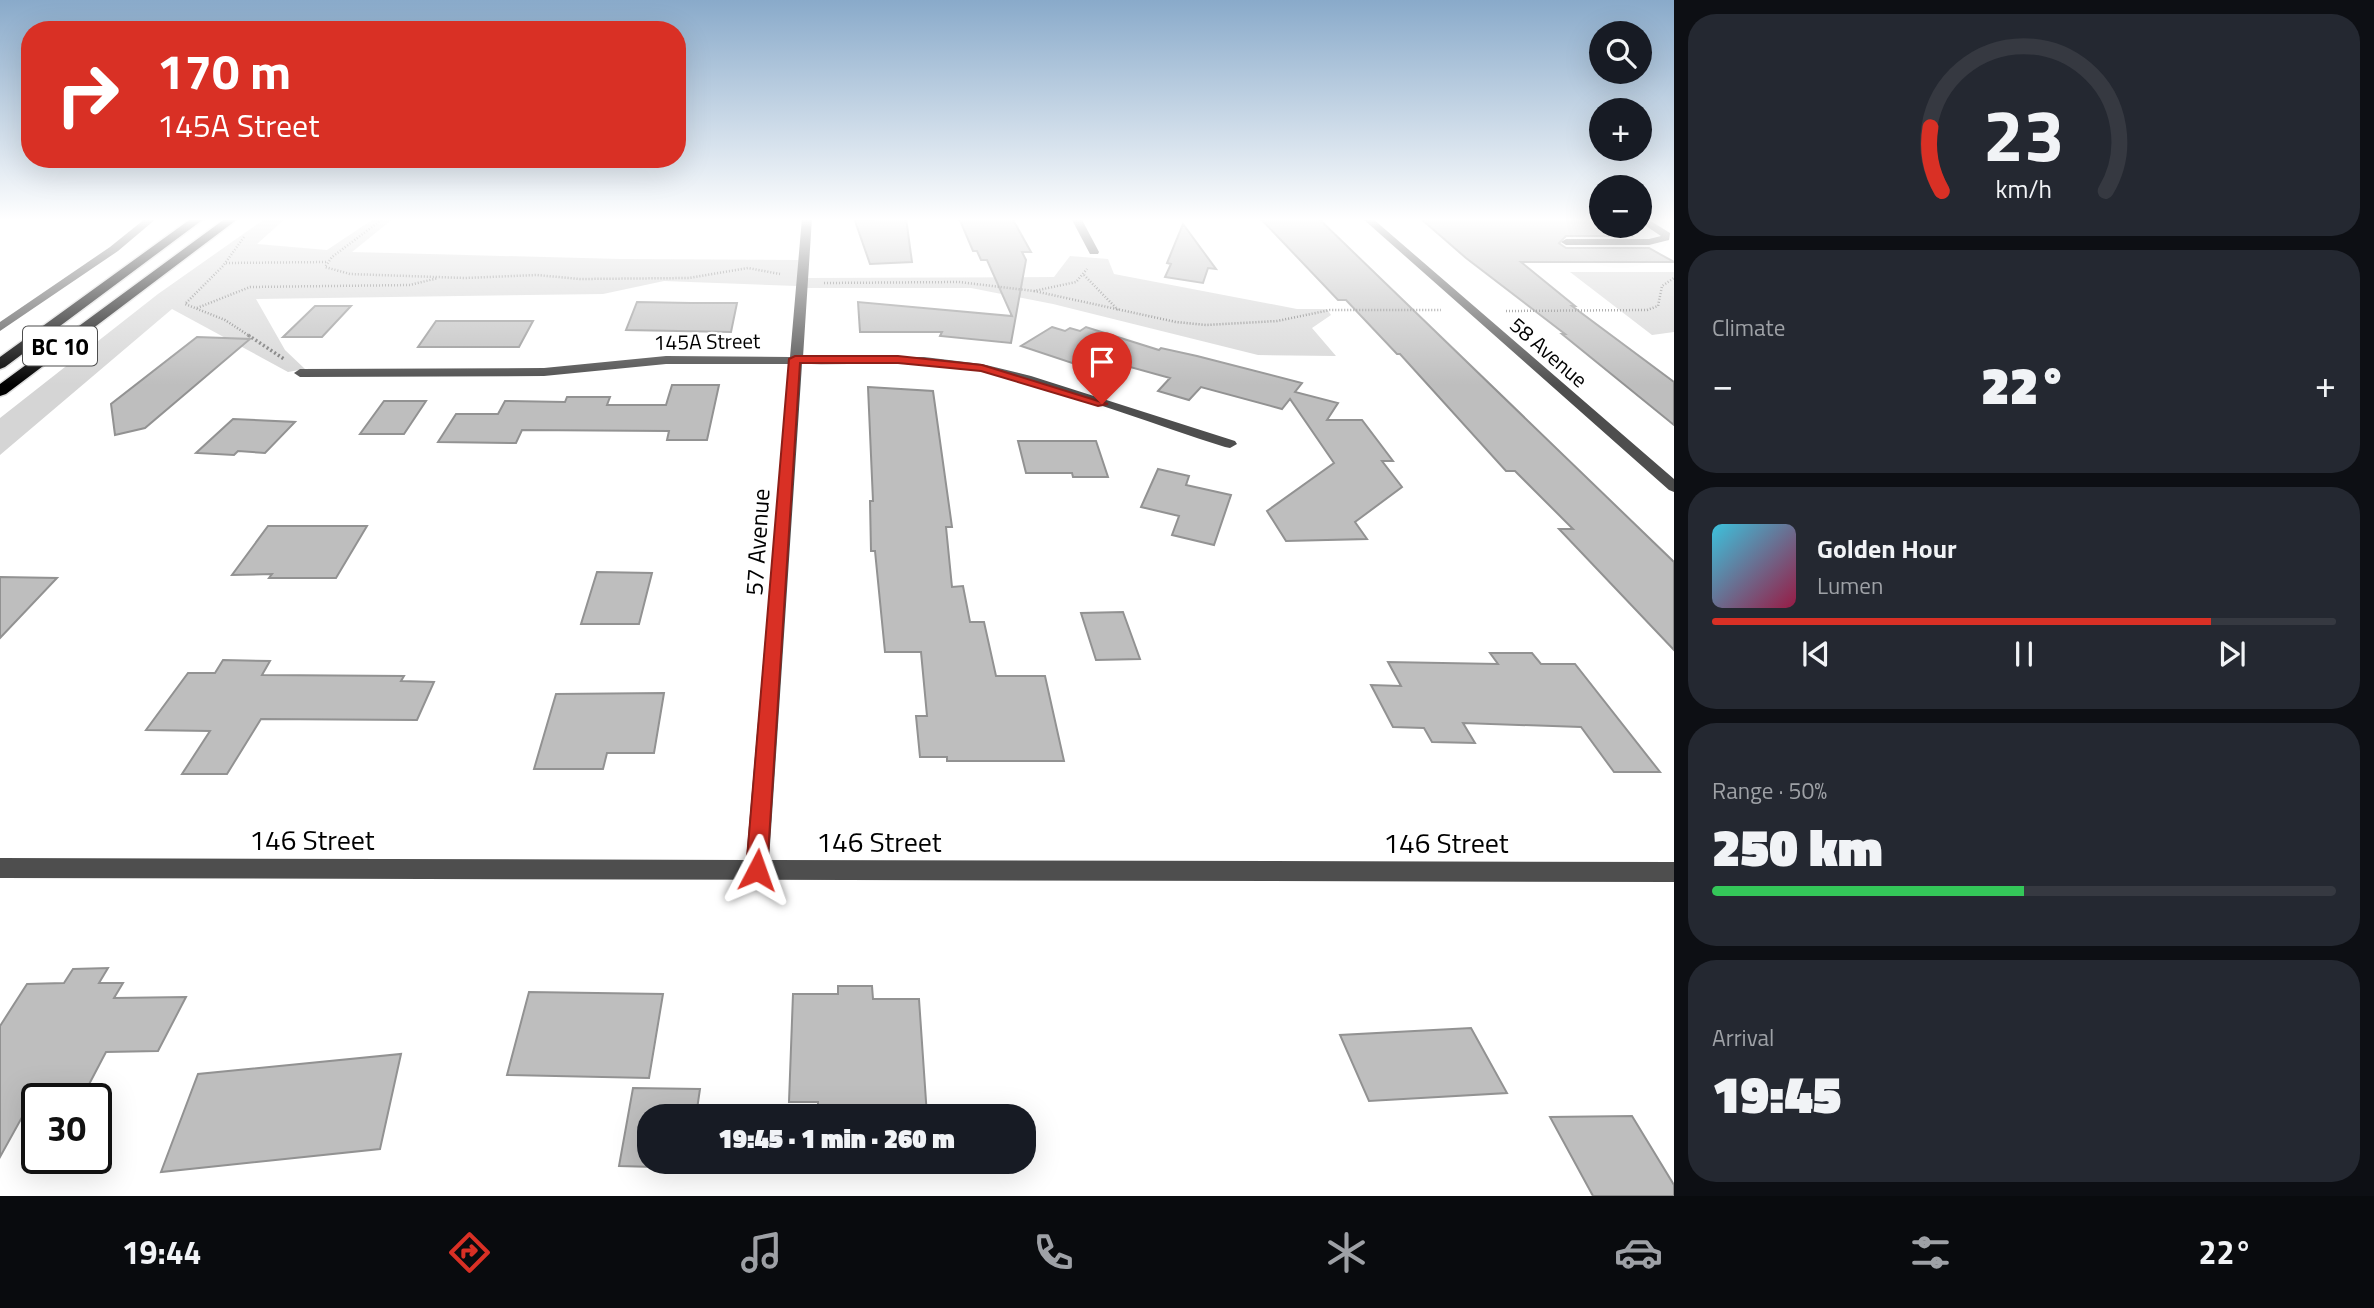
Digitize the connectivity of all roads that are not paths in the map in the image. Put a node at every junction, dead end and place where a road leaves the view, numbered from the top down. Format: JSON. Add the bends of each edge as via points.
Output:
{"nodes":[{"id":1,"x":78,"y":274,"type":"edge"},
{"id":2,"x":123,"y":274,"type":"edge"},
{"id":3,"x":158,"y":274,"type":"edge"},
{"id":4,"x":802,"y":274,"type":"edge"},
{"id":5,"x":1431,"y":274,"type":"edge"},
{"id":6,"x":0,"y":327,"type":"edge"},
{"id":7,"x":795,"y":359,"type":"junction"},
{"id":8,"x":0,"y":364,"type":"edge"},
{"id":9,"x":300,"y":373,"type":"dead end"},
{"id":10,"x":0,"y":391,"type":"edge"},
{"id":11,"x":1230,"y":444,"type":"dead end"},
{"id":12,"x":1674,"y":487,"type":"edge"},
{"id":13,"x":0,"y":868,"type":"edge"},
{"id":14,"x":757,"y":870,"type":"junction"},
{"id":15,"x":1674,"y":872,"type":"edge"}],
"edges":[{"from":1,"to":6,"type":"street"},
{"from":2,"to":8,"type":"highway","number":"BC 10"},
{"from":3,"to":10,"type":"highway","number":"BC 10"},
{"from":4,"to":7,"type":"street","name":"57 Avenue"},
{"from":5,"to":12,"type":"street","name":"58 Avenue"},
{"from":7,"to":9,"type":"street","name":"145A Street","via":[[666,360],[544,372]]},
{"from":7,"to":11,"type":"street","name":"145A Street","via":[[898,360],[982,368]]},
{"from":7,"to":14,"type":"street","name":"57 Avenue"},
{"from":13,"to":14,"type":"street","name":"146 Street"},
{"from":14,"to":15,"type":"street","name":"146 Street"}]}
